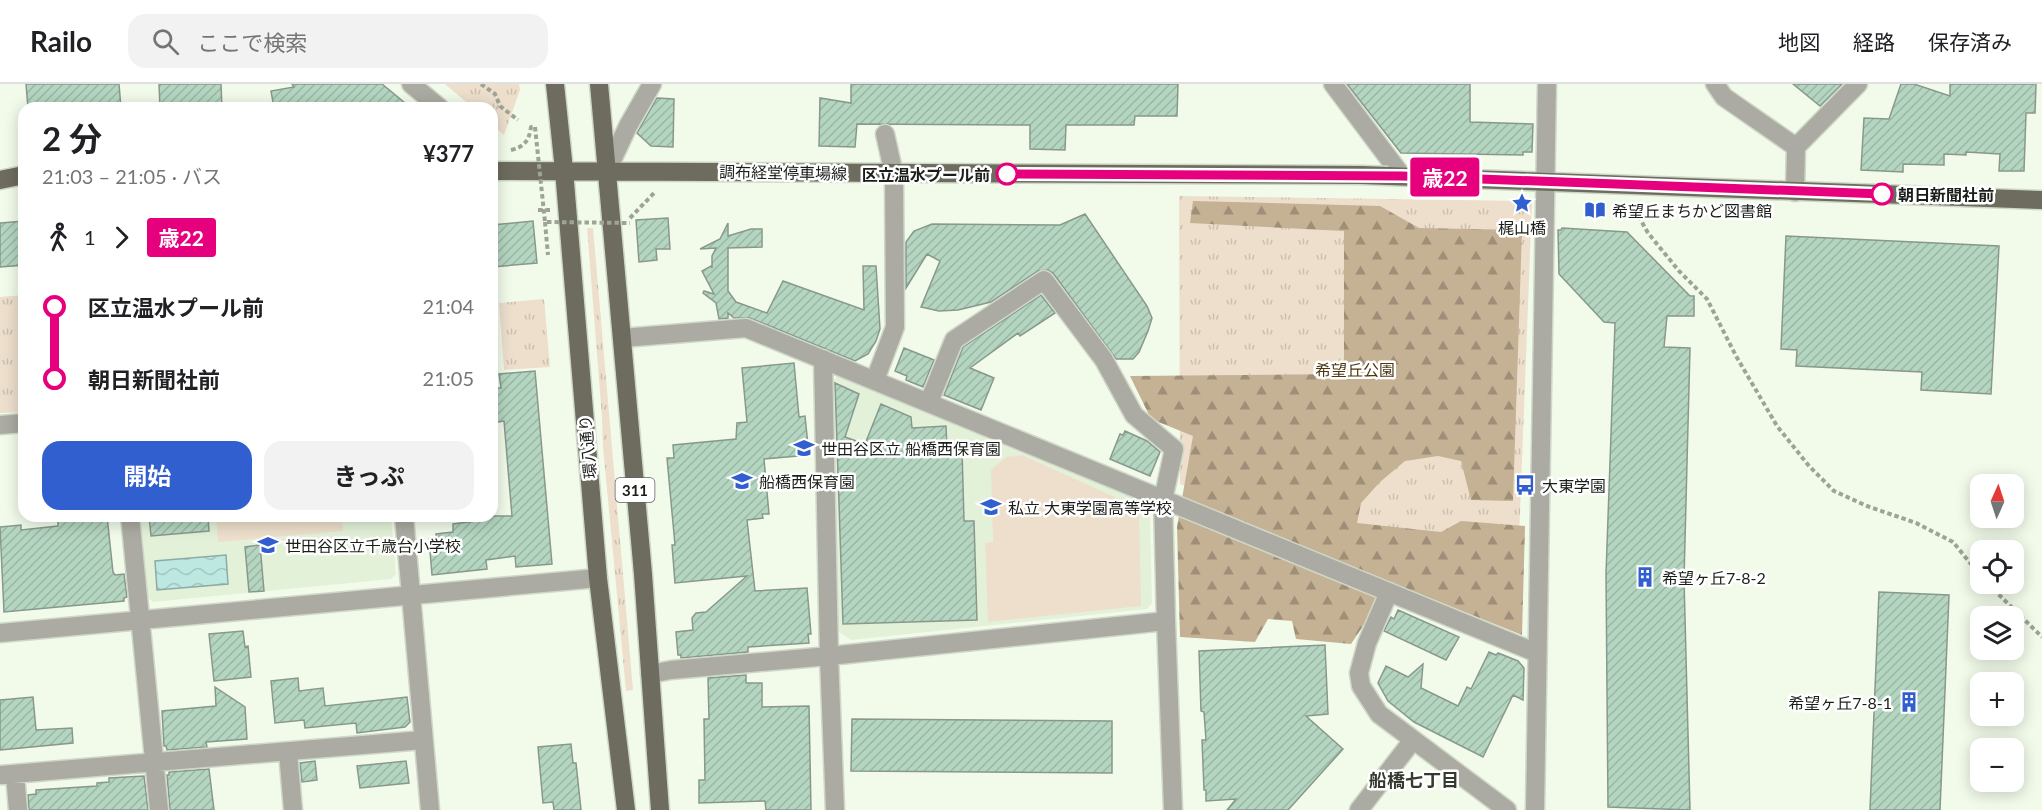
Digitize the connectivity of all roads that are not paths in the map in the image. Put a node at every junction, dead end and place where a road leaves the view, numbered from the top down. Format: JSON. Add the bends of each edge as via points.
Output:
{"nodes":[{"id":1,"x":411,"y":84,"type":"edge"},
{"id":2,"x":555,"y":84,"type":"edge"},
{"id":3,"x":599,"y":84,"type":"edge"},
{"id":4,"x":652,"y":84,"type":"edge"},
{"id":5,"x":1333,"y":84,"type":"edge"},
{"id":6,"x":1547,"y":84,"type":"edge"},
{"id":7,"x":1715,"y":84,"type":"edge"},
{"id":8,"x":1858,"y":84,"type":"edge"},
{"id":9,"x":433,"y":102,"type":"edge"},
{"id":10,"x":885,"y":135,"type":"dead end"},
{"id":11,"x":1796,"y":147,"type":"junction"},
{"id":12,"x":564,"y":170,"type":"junction"},
{"id":13,"x":498,"y":171,"type":"edge"},
{"id":14,"x":607,"y":171,"type":"junction"},
{"id":15,"x":894,"y":174,"type":"junction"},
{"id":16,"x":18,"y":176,"type":"edge"},
{"id":17,"x":1395,"y":176,"type":"junction"},
{"id":18,"x":0,"y":180,"type":"edge"},
{"id":19,"x":1545,"y":180,"type":"junction"},
{"id":20,"x":1795,"y":192,"type":"junction"},
{"id":21,"x":2042,"y":200,"type":"edge"},
{"id":22,"x":622,"y":338,"type":"junction"},
{"id":23,"x":823,"y":359,"type":"junction"},
{"id":24,"x":875,"y":380,"type":"junction"},
{"id":25,"x":929,"y":402,"type":"junction"},
{"id":26,"x":18,"y":424,"type":"edge"},
{"id":27,"x":0,"y":425,"type":"edge"},
{"id":28,"x":1163,"y":500,"type":"junction"},
{"id":29,"x":131,"y":522,"type":"edge"},
{"id":30,"x":405,"y":522,"type":"edge"},
{"id":31,"x":598,"y":578,"type":"junction"},
{"id":32,"x":1389,"y":592,"type":"junction"},
{"id":33,"x":411,"y":596,"type":"junction"},
{"id":34,"x":140,"y":620,"type":"junction"},
{"id":35,"x":1166,"y":621,"type":"junction"},
{"id":36,"x":0,"y":633,"type":"edge"},
{"id":37,"x":1537,"y":653,"type":"junction"},
{"id":38,"x":829,"y":656,"type":"junction"},
{"id":39,"x":650,"y":674,"type":"junction"},
{"id":40,"x":423,"y":740,"type":"junction"},
{"id":41,"x":1413,"y":740,"type":"junction"},
{"id":42,"x":288,"y":752,"type":"junction"},
{"id":43,"x":154,"y":763,"type":"junction"},
{"id":44,"x":8,"y":775,"type":"edge"},
{"id":45,"x":18,"y":810,"type":"edge"},
{"id":46,"x":159,"y":810,"type":"edge"},
{"id":47,"x":293,"y":810,"type":"edge"},
{"id":48,"x":430,"y":810,"type":"edge"},
{"id":49,"x":626,"y":810,"type":"edge"},
{"id":50,"x":660,"y":810,"type":"edge"},
{"id":51,"x":835,"y":810,"type":"edge"},
{"id":52,"x":1173,"y":810,"type":"edge"},
{"id":53,"x":1359,"y":810,"type":"edge"},
{"id":54,"x":1507,"y":810,"type":"edge"},
{"id":55,"x":1535,"y":810,"type":"edge"}],
"edges":[{"from":1,"to":9,"type":"street"},
{"from":2,"to":12,"type":"main road","name":"環八通り","number":"311"},
{"from":3,"to":14,"type":"main road","number":"311"},
{"from":4,"to":14,"type":"street"},
{"from":5,"to":17,"type":"street"},
{"from":6,"to":19,"type":"street"},
{"from":7,"to":11,"type":"street","via":[[1724,97]]},
{"from":8,"to":11,"type":"street"},
{"from":10,"to":15,"type":"street"},
{"from":11,"to":20,"type":"street"},
{"from":12,"to":13,"type":"main road","name":"調布経堂停車場線"},
{"from":12,"to":14,"type":"main road","name":"調布経堂停車場線"},
{"from":12,"to":31,"type":"main road","name":"環八通り","number":"311"},
{"from":14,"to":15,"type":"main road","name":"調布経堂停車場線"},
{"from":14,"to":22,"type":"main road","number":"311"},
{"from":15,"to":17,"type":"main road","name":"調布経堂停車場線","bridge":true},
{"from":15,"to":24,"type":"street","via":[[894,327]]},
{"from":16,"to":18,"type":"main road"},
{"from":17,"to":19,"type":"main road"},
{"from":19,"to":20,"type":"main road"},
{"from":19,"to":37,"type":"street"},
{"from":20,"to":21,"type":"main road"},
{"from":22,"to":23,"type":"street","via":[[746,328]]},
{"from":22,"to":39,"type":"main road","number":"311"},
{"from":23,"to":24,"type":"street"},
{"from":23,"to":38,"type":"street"},
{"from":24,"to":25,"type":"street"},
{"from":25,"to":28,"type":"street"},
{"from":25,"to":28,"type":"street","via":[[954,340],[1044,280],[1104,360],[1134,415],[1174,449]]},
{"from":26,"to":27,"type":"street"},
{"from":28,"to":32,"type":"street"},
{"from":28,"to":35,"type":"street"},
{"from":29,"to":34,"type":"street"},
{"from":30,"to":33,"type":"street"},
{"from":31,"to":33,"type":"street"},
{"from":31,"to":49,"type":"main road","name":"環八通り","number":"311"},
{"from":32,"to":37,"type":"street"},
{"from":32,"to":41,"type":"street","via":[[1367,643],[1359,673],[1361,686],[1379,714]]},
{"from":33,"to":34,"type":"street"},
{"from":33,"to":40,"type":"street"},
{"from":34,"to":36,"type":"street"},
{"from":34,"to":43,"type":"street"},
{"from":35,"to":38,"type":"street"},
{"from":35,"to":52,"type":"street"},
{"from":37,"to":55,"type":"street"},
{"from":38,"to":39,"type":"street"},
{"from":38,"to":51,"type":"street"},
{"from":39,"to":50,"type":"main road","number":"311"},
{"from":40,"to":42,"type":"street"},
{"from":40,"to":48,"type":"street"},
{"from":41,"to":53,"type":"street"},
{"from":41,"to":54,"type":"street"},
{"from":42,"to":43,"type":"street"},
{"from":42,"to":47,"type":"street"},
{"from":43,"to":44,"type":"street"},
{"from":43,"to":46,"type":"street"},
{"from":44,"to":45,"type":"street"}]}
